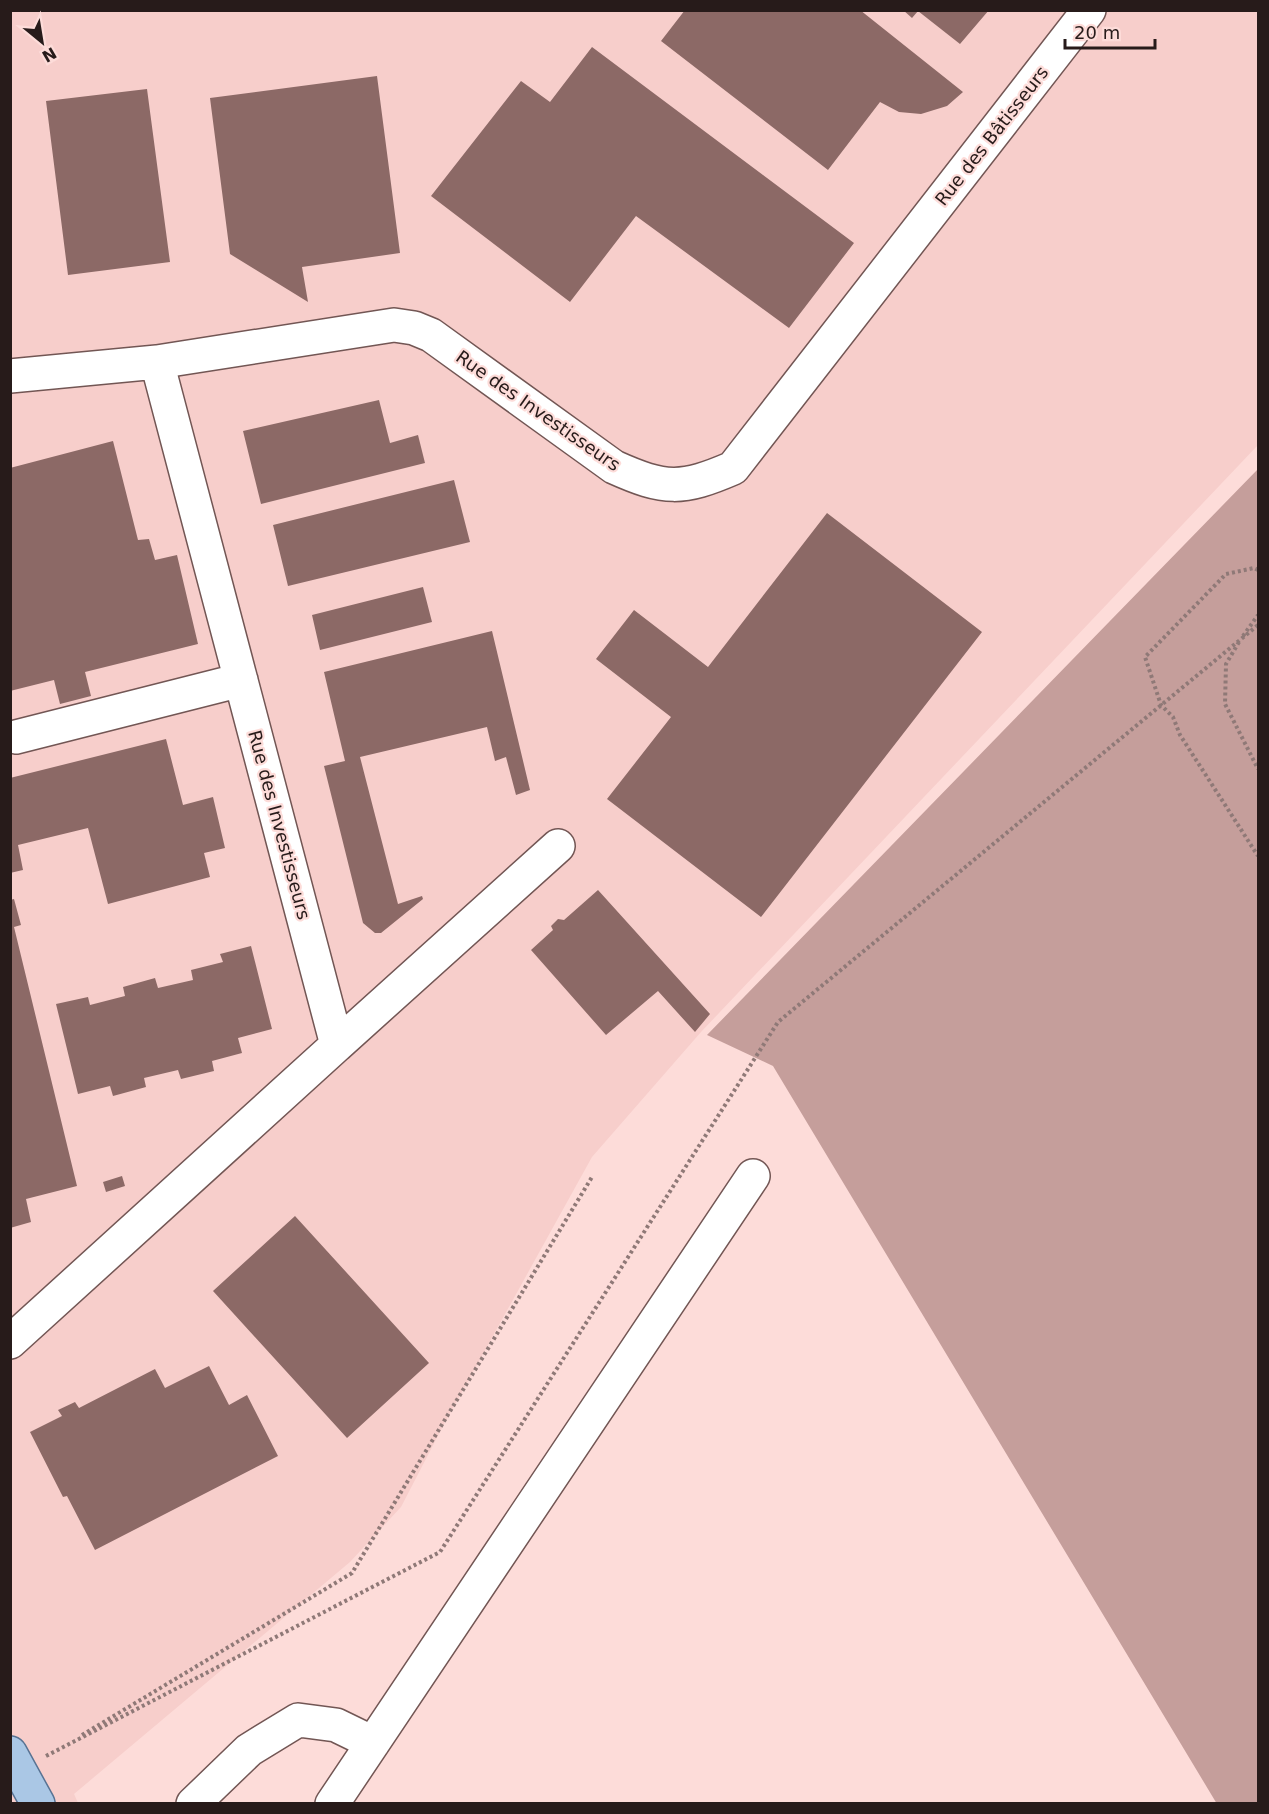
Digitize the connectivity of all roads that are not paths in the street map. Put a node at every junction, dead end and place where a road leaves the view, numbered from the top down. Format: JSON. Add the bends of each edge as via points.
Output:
{"nodes":[{"id":1,"x":1089,"y":10,"type":"edge"},
{"id":2,"x":894,"y":262,"type":"joint"},
{"id":3,"x":158,"y":362,"type":"junction"},
{"id":4,"x":10,"y":376,"type":"edge"},
{"id":5,"x":241,"y":680,"type":"junction"},
{"id":6,"x":16,"y":737,"type":"dead end"},
{"id":7,"x":558,"y":846,"type":"dead end"},
{"id":8,"x":337,"y":1045,"type":"junction"},
{"id":9,"x":753,"y":1176,"type":"dead end"},
{"id":10,"x":10,"y":1342,"type":"edge"},
{"id":11,"x":373,"y":1743,"type":"junction"},
{"id":12,"x":15,"y":1761,"type":"edge"},
{"id":13,"x":38,"y":1803,"type":"edge"},
{"id":14,"x":193,"y":1803,"type":"edge"},
{"id":15,"x":332,"y":1803,"type":"edge"}],
"edges":[{"from":1,"to":2,"type":"lane","name":"Rue des Bâtisseurs"},
{"from":2,"to":3,"type":"lane","name":"Rue des Investisseurs","via":[[733,468],[705,480],[676,486],[644,481],[614,467],[431,335],[414,328],[394,325]]},
{"from":3,"to":4,"type":"lane","name":"Rue des Investisseurs"},
{"from":3,"to":5,"type":"lane","name":"Rue des Investisseurs"},
{"from":5,"to":6,"type":"lane"},
{"from":5,"to":8,"type":"lane","name":"Rue des Investisseurs"},
{"from":7,"to":8,"type":"lane"},
{"from":8,"to":10,"type":"lane"},
{"from":9,"to":11,"type":"lane"},
{"from":11,"to":14,"type":"lane","via":[[336,1725],[298,1720],[249,1750]]},
{"from":11,"to":15,"type":"lane"},
{"from":12,"to":13,"type":"main road"}]}
